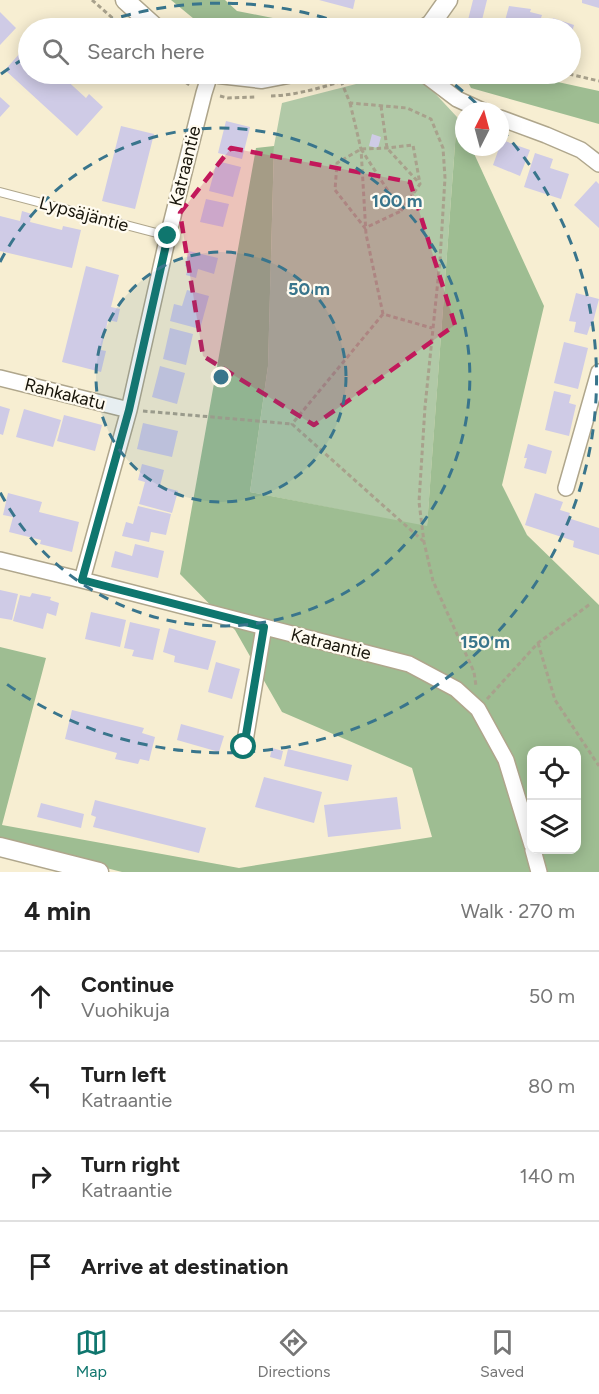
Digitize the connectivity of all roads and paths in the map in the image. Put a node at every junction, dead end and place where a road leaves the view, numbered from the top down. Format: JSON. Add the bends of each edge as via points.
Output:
{"nodes":[{"id":1,"x":92,"y":0,"type":"edge"},
{"id":2,"x":125,"y":0,"type":"edge"},
{"id":3,"x":448,"y":0,"type":"edge"},
{"id":4,"x":113,"y":18,"type":"edge"},
{"id":5,"x":145,"y":18,"type":"edge"},
{"id":6,"x":436,"y":18,"type":"edge"},
{"id":7,"x":581,"y":77,"type":"edge"},
{"id":8,"x":599,"y":81,"type":"edge"},
{"id":9,"x":207,"y":84,"type":"edge"},
{"id":10,"x":342,"y":84,"type":"edge"},
{"id":11,"x":438,"y":84,"type":"edge"},
{"id":12,"x":464,"y":102,"type":"edge"},
{"id":13,"x":350,"y":103,"type":"junction"},
{"id":14,"x":381,"y":106,"type":"junction"},
{"id":15,"x":509,"y":121,"type":"edge"},
{"id":16,"x":362,"y":148,"type":"junction"},
{"id":17,"x":387,"y":148,"type":"junction"},
{"id":18,"x":599,"y":164,"type":"edge"},
{"id":19,"x":420,"y":184,"type":"junction"},
{"id":20,"x":0,"y":192,"type":"edge"},
{"id":21,"x":401,"y":211,"type":"junction"},
{"id":22,"x":365,"y":228,"type":"junction"},
{"id":23,"x":168,"y":236,"type":"junction"},
{"id":24,"x":383,"y":314,"type":"junction"},
{"id":25,"x":432,"y":328,"type":"junction"},
{"id":26,"x":599,"y":372,"type":"edge"},
{"id":27,"x":0,"y":378,"type":"edge"},
{"id":28,"x":129,"y":410,"type":"junction"},
{"id":29,"x":292,"y":424,"type":"junction"},
{"id":30,"x":566,"y":488,"type":"dead end"},
{"id":31,"x":424,"y":542,"type":"junction"},
{"id":32,"x":0,"y":560,"type":"edge"},
{"id":33,"x":82,"y":580,"type":"junction"},
{"id":34,"x":590,"y":604,"type":"dead end"},
{"id":35,"x":264,"y":627,"type":"junction"},
{"id":36,"x":538,"y":643,"type":"junction"},
{"id":37,"x":478,"y":709,"type":"junction"},
{"id":38,"x":244,"y":747,"type":"dead end"},
{"id":39,"x":599,"y":766,"type":"edge"},
{"id":40,"x":527,"y":830,"type":"edge"},
{"id":41,"x":0,"y":847,"type":"edge"},
{"id":42,"x":534,"y":854,"type":"edge"},
{"id":43,"x":99,"y":872,"type":"edge"},
{"id":44,"x":539,"y":872,"type":"edge"}],
"edges":[{"from":1,"to":4,"type":"path"},
{"from":2,"to":5,"type":"street"},
{"from":3,"to":6,"type":"street"},
{"from":7,"to":8,"type":"path"},
{"from":9,"to":23,"type":"street","name":"Katraantie"},
{"from":10,"to":13,"type":"path"},
{"from":11,"to":12,"type":"street"},
{"from":13,"to":14,"type":"path"},
{"from":13,"to":16,"type":"path"},
{"from":14,"to":17,"type":"path"},
{"from":14,"to":25,"type":"path","via":[[407,108],[431,119],[443,148],[440,260]]},
{"from":15,"to":18,"type":"street","via":[[581,150]]},
{"from":16,"to":17,"type":"path"},
{"from":16,"to":21,"type":"path"},
{"from":16,"to":22,"type":"path"},
{"from":16,"to":22,"type":"path","via":[[337,163],[335,190]]},
{"from":17,"to":19,"type":"path"},
{"from":17,"to":19,"type":"path","via":[[413,145]]},
{"from":19,"to":21,"type":"path"},
{"from":20,"to":23,"type":"lane","name":"Lypsäjäntie"},
{"from":21,"to":22,"type":"path"},
{"from":22,"to":24,"type":"path"},
{"from":23,"to":28,"type":"street","name":"Katraantie"},
{"from":24,"to":25,"type":"path"},
{"from":24,"to":29,"type":"path"},
{"from":25,"to":31,"type":"path","via":[[419,502]]},
{"from":26,"to":30,"type":"street"},
{"from":27,"to":28,"type":"street","name":"Rahkakatu"},
{"from":28,"to":29,"type":"path"},
{"from":28,"to":33,"type":"street","name":"Katraantie"},
{"from":29,"to":31,"type":"path"},
{"from":31,"to":37,"type":"path","via":[[433,581],[474,672]]},
{"from":32,"to":33,"type":"street"},
{"from":33,"to":35,"type":"street","name":"Katraantie"},
{"from":34,"to":36,"type":"path"},
{"from":35,"to":37,"type":"street","name":"Katraantie","via":[[409,664],[456,689]]},
{"from":35,"to":38,"type":"street"},
{"from":36,"to":37,"type":"path"},
{"from":36,"to":39,"type":"path","via":[[555,700]]},
{"from":37,"to":40,"type":"street","name":"Katraantie","via":[[506,760]]},
{"from":41,"to":43,"type":"street"},
{"from":42,"to":44,"type":"street","name":"Katraantie"}]}
